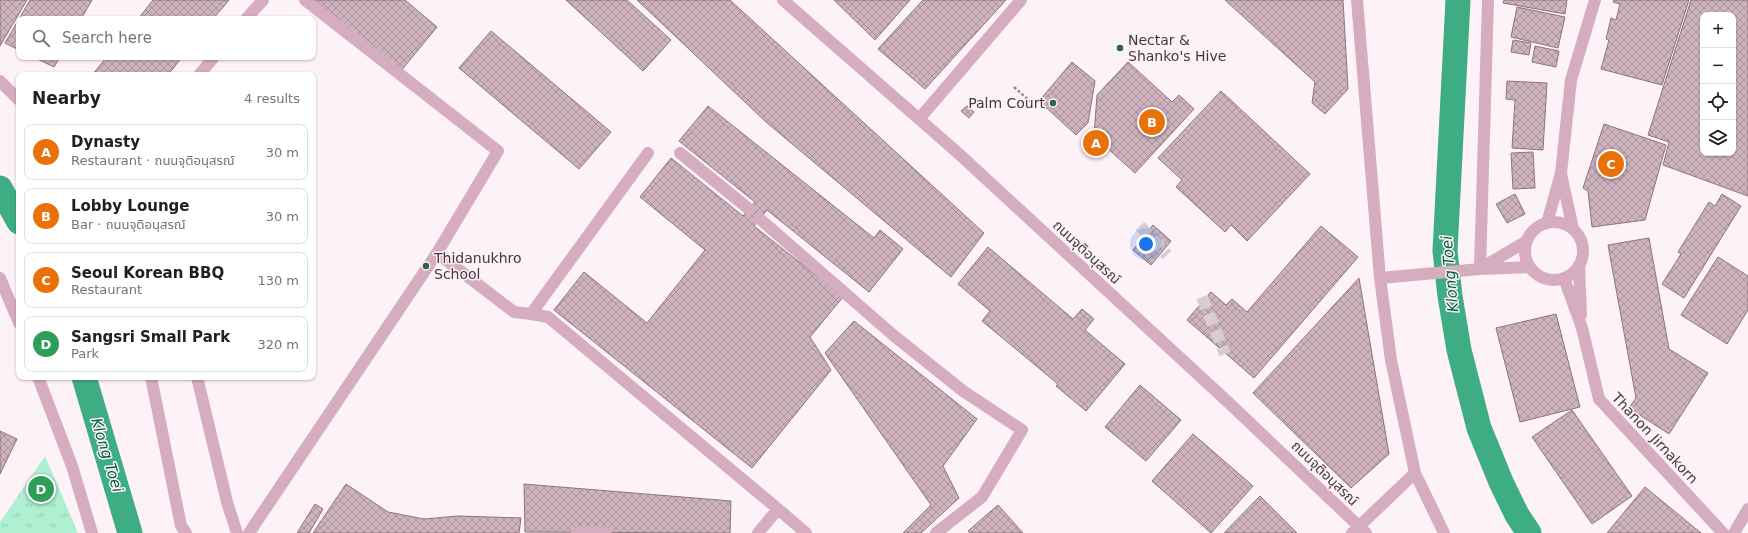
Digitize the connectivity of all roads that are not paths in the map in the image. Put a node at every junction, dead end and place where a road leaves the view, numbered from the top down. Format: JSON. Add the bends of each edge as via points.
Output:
{"nodes":[{"id":1,"x":263,"y":0,"type":"edge"},
{"id":2,"x":305,"y":0,"type":"edge"},
{"id":3,"x":1021,"y":0,"type":"edge"},
{"id":4,"x":1357,"y":0,"type":"edge"},
{"id":5,"x":1488,"y":0,"type":"edge"},
{"id":6,"x":1595,"y":0,"type":"edge"},
{"id":7,"x":785,"y":1,"type":"edge"},
{"id":8,"x":249,"y":16,"type":"edge"},
{"id":9,"x":212,"y":60,"type":"edge"},
{"id":10,"x":202,"y":72,"type":"edge"},
{"id":11,"x":0,"y":81,"type":"edge"},
{"id":12,"x":16,"y":97,"type":"edge"},
{"id":13,"x":919,"y":118,"type":"junction"},
{"id":14,"x":648,"y":153,"type":"dead end"},
{"id":15,"x":680,"y":154,"type":"dead end"},
{"id":16,"x":1561,"y":173,"type":"junction"},
{"id":17,"x":749,"y":209,"type":"dead end"},
{"id":18,"x":760,"y":219,"type":"dead end"},
{"id":19,"x":1547,"y":223,"type":"junction"},
{"id":20,"x":1573,"y":229,"type":"junction"},
{"id":21,"x":1527,"y":241,"type":"junction"},
{"id":22,"x":437,"y":253,"type":"junction"},
{"id":23,"x":1579,"y":266,"type":"junction"},
{"id":24,"x":1530,"y":267,"type":"junction"},
{"id":25,"x":1480,"y":269,"type":"junction"},
{"id":26,"x":0,"y":278,"type":"edge"},
{"id":27,"x":1380,"y":278,"type":"junction"},
{"id":28,"x":1564,"y":278,"type":"junction"},
{"id":29,"x":531,"y":314,"type":"junction"},
{"id":30,"x":16,"y":316,"type":"edge"},
{"id":31,"x":1582,"y":328,"type":"junction"},
{"id":32,"x":39,"y":380,"type":"edge"},
{"id":33,"x":152,"y":380,"type":"edge"},
{"id":34,"x":198,"y":380,"type":"edge"},
{"id":35,"x":1415,"y":473,"type":"junction"},
{"id":36,"x":778,"y":508,"type":"junction"},
{"id":37,"x":1748,"y":509,"type":"edge"},
{"id":38,"x":1359,"y":531,"type":"edge"},
{"id":39,"x":92,"y":533,"type":"edge"},
{"id":40,"x":186,"y":533,"type":"edge"},
{"id":41,"x":237,"y":533,"type":"edge"},
{"id":42,"x":250,"y":533,"type":"edge"},
{"id":43,"x":577,"y":533,"type":"edge"},
{"id":44,"x":606,"y":533,"type":"edge"},
{"id":45,"x":758,"y":533,"type":"edge"},
{"id":46,"x":806,"y":533,"type":"edge"},
{"id":47,"x":936,"y":533,"type":"edge"},
{"id":48,"x":1444,"y":533,"type":"edge"},
{"id":49,"x":1723,"y":533,"type":"edge"},
{"id":50,"x":1734,"y":533,"type":"edge"}],
"edges":[{"from":1,"to":8,"type":"street"},
{"from":2,"to":22,"type":"street","via":[[498,152]]},
{"from":3,"to":13,"type":"street"},
{"from":4,"to":27,"type":"street"},
{"from":5,"to":25,"type":"street"},
{"from":6,"to":16,"type":"street","via":[[1571,80]]},
{"from":7,"to":13,"type":"street","name":"ถนนจุติอนุสรณ์"},
{"from":9,"to":10,"type":"street"},
{"from":11,"to":12,"type":"street"},
{"from":13,"to":38,"type":"street","name":"ถนนจุติอนุสรณ์","via":[[1223,397]]},
{"from":14,"to":29,"type":"street"},
{"from":15,"to":17,"type":"street"},
{"from":16,"to":19,"type":"street"},
{"from":16,"to":20,"type":"street"},
{"from":18,"to":47,"type":"street","via":[[893,335],[963,391],[1022,430],[982,497]]},
{"from":19,"to":20,"type":"street","via":[[1556,222]]},
{"from":19,"to":21,"type":"street","via":[[1531,232]]},
{"from":20,"to":23,"type":"street","via":[[1580,237],[1582,247]]},
{"from":21,"to":24,"type":"street","via":[[1525,254]]},
{"from":21,"to":25,"type":"street"},
{"from":22,"to":29,"type":"street","via":[[514,312]]},
{"from":22,"to":42,"type":"street"},
{"from":23,"to":28,"type":"street"},
{"from":23,"to":31,"type":"street"},
{"from":24,"to":25,"type":"street"},
{"from":24,"to":28,"type":"street","via":[[1536,274],[1545,278]]},
{"from":25,"to":27,"type":"street"},
{"from":26,"to":30,"type":"street"},
{"from":27,"to":35,"type":"street","via":[[1391,360]]},
{"from":28,"to":31,"type":"street"},
{"from":29,"to":36,"type":"street","via":[[548,316]]},
{"from":31,"to":49,"type":"street","name":"Thanon Jirnakorn","via":[[1599,399]]},
{"from":32,"to":39,"type":"street","via":[[72,466]]},
{"from":33,"to":40,"type":"street","via":[[181,526]]},
{"from":34,"to":41,"type":"street"},
{"from":35,"to":38,"type":"street"},
{"from":35,"to":48,"type":"street"},
{"from":36,"to":45,"type":"street"},
{"from":36,"to":46,"type":"street"},
{"from":37,"to":50,"type":"street"},
{"from":43,"to":44,"type":"street"}]}
